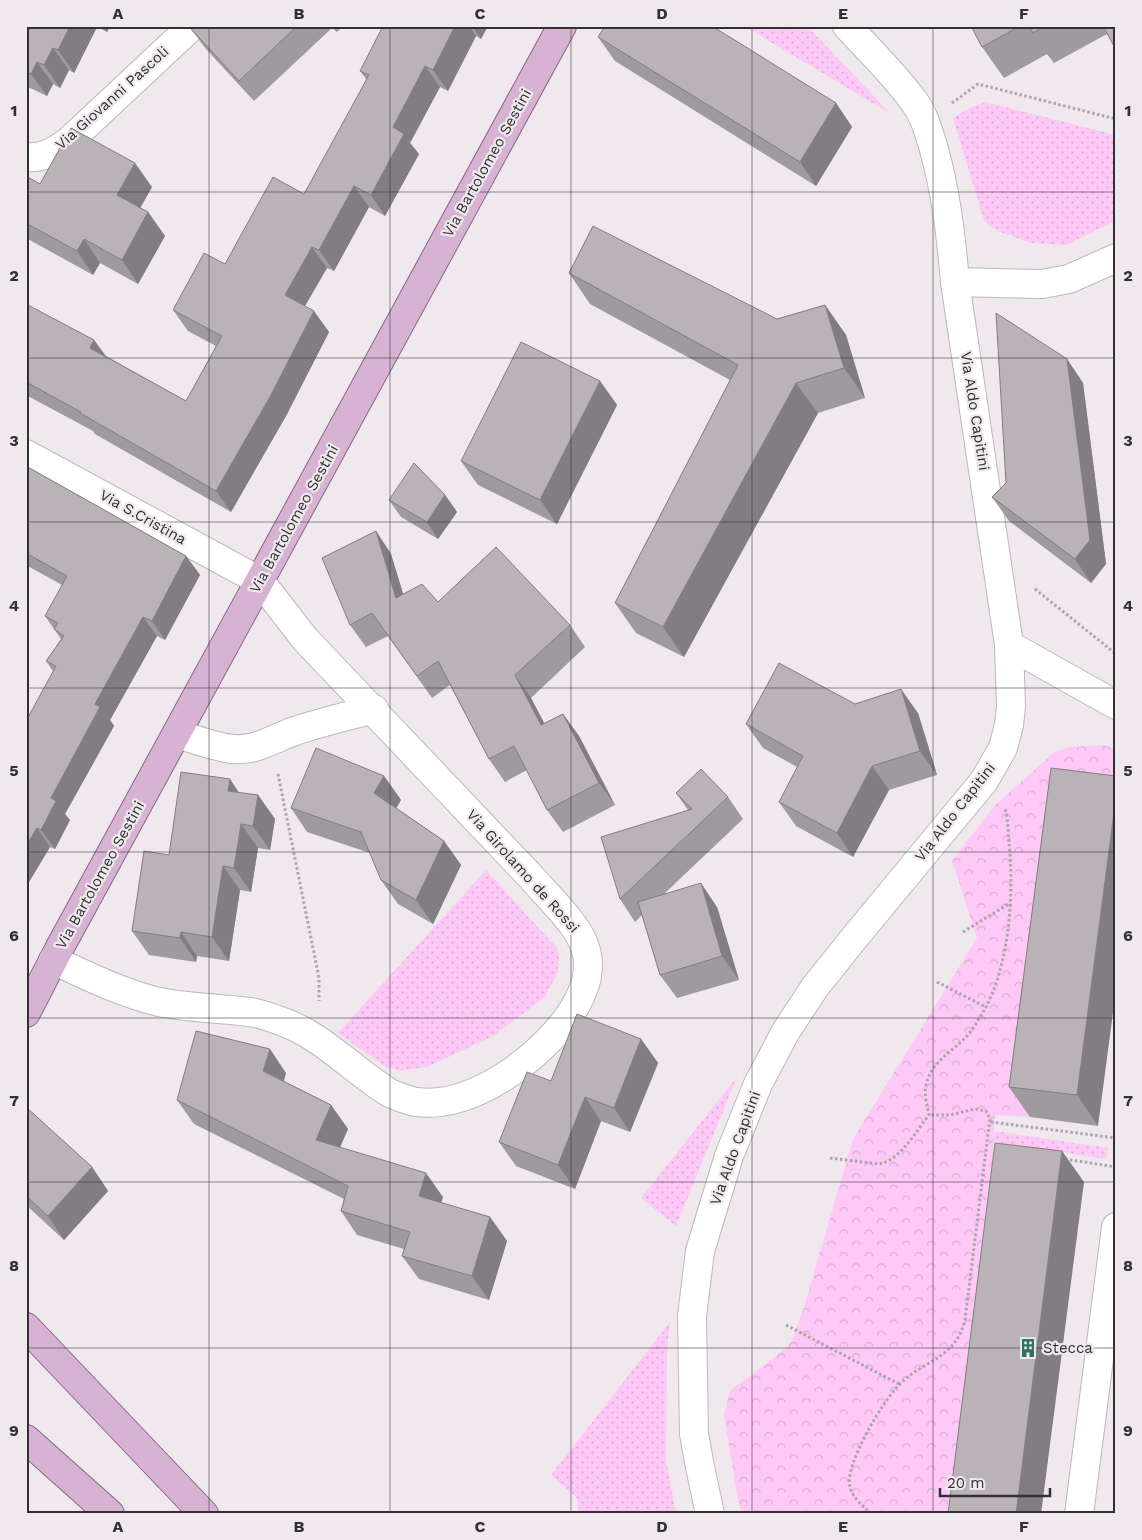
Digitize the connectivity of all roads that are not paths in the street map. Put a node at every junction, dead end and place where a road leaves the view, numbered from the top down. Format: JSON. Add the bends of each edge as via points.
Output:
{"nodes":[{"id":1,"x":192,"y":26,"type":"edge"},
{"id":2,"x":562,"y":26,"type":"edge"},
{"id":3,"x":846,"y":26,"type":"edge"},
{"id":4,"x":26,"y":157,"type":"edge"},
{"id":5,"x":1116,"y":258,"type":"edge"},
{"id":6,"x":955,"y":282,"type":"junction"},
{"id":7,"x":26,"y":454,"type":"edge"},
{"id":8,"x":260,"y":581,"type":"junction"},
{"id":9,"x":1009,"y":645,"type":"junction"},
{"id":10,"x":1116,"y":705,"type":"edge"},
{"id":11,"x":374,"y":710,"type":"junction"},
{"id":12,"x":177,"y":734,"type":"junction"},
{"id":13,"x":53,"y":960,"type":"junction"},
{"id":14,"x":26,"y":1013,"type":"edge"},
{"id":15,"x":1116,"y":1227,"type":"edge"},
{"id":16,"x":26,"y":1327,"type":"edge"},
{"id":17,"x":26,"y":1439,"type":"edge"},
{"id":18,"x":110,"y":1514,"type":"edge"},
{"id":19,"x":204,"y":1514,"type":"edge"},
{"id":20,"x":710,"y":1514,"type":"edge"},
{"id":21,"x":1079,"y":1514,"type":"edge"}],
"edges":[{"from":1,"to":4,"type":"street","name":"Via Giovanni Pascoli","via":[[68,142],[49,154]]},
{"from":2,"to":8,"type":"main road","name":"Via Bartolomeo Sestini"},
{"from":3,"to":6,"type":"street","name":"Via Aldo Capitini","via":[[914,101],[926,121],[942,177]]},
{"from":5,"to":6,"type":"street","via":[[1069,279],[1042,284]]},
{"from":6,"to":9,"type":"street","name":"Via Aldo Capitini"},
{"from":7,"to":8,"type":"street","name":"Via S.Cristina"},
{"from":8,"to":11,"type":"street","name":"Via Girolamo de Rossi","via":[[306,639]]},
{"from":8,"to":12,"type":"main road","name":"Via Bartolomeo Sestini"},
{"from":9,"to":10,"type":"street"},
{"from":9,"to":20,"type":"street","name":"Via Aldo Capitini","via":[[1011,707],[1003,748],[984,781],[815,987],[786,1031],[758,1084],[729,1156],[700,1251],[692,1316],[694,1434]]},
{"from":11,"to":12,"type":"street","via":[[294,732],[261,746],[234,749]]},
{"from":11,"to":13,"type":"street","name":"Via Girolamo de Rossi","via":[[582,936],[588,955],[588,973],[582,993],[562,1026],[527,1060],[467,1096],[446,1101],[416,1102],[390,1093],[317,1039],[289,1024],[251,1012],[159,1002]]},
{"from":12,"to":13,"type":"main road","name":"Via Bartolomeo Sestini"},
{"from":13,"to":14,"type":"main road","name":"Via Bartolomeo Sestini"},
{"from":15,"to":21,"type":"street"},
{"from":16,"to":19,"type":"main road"},
{"from":17,"to":18,"type":"main road"}]}
